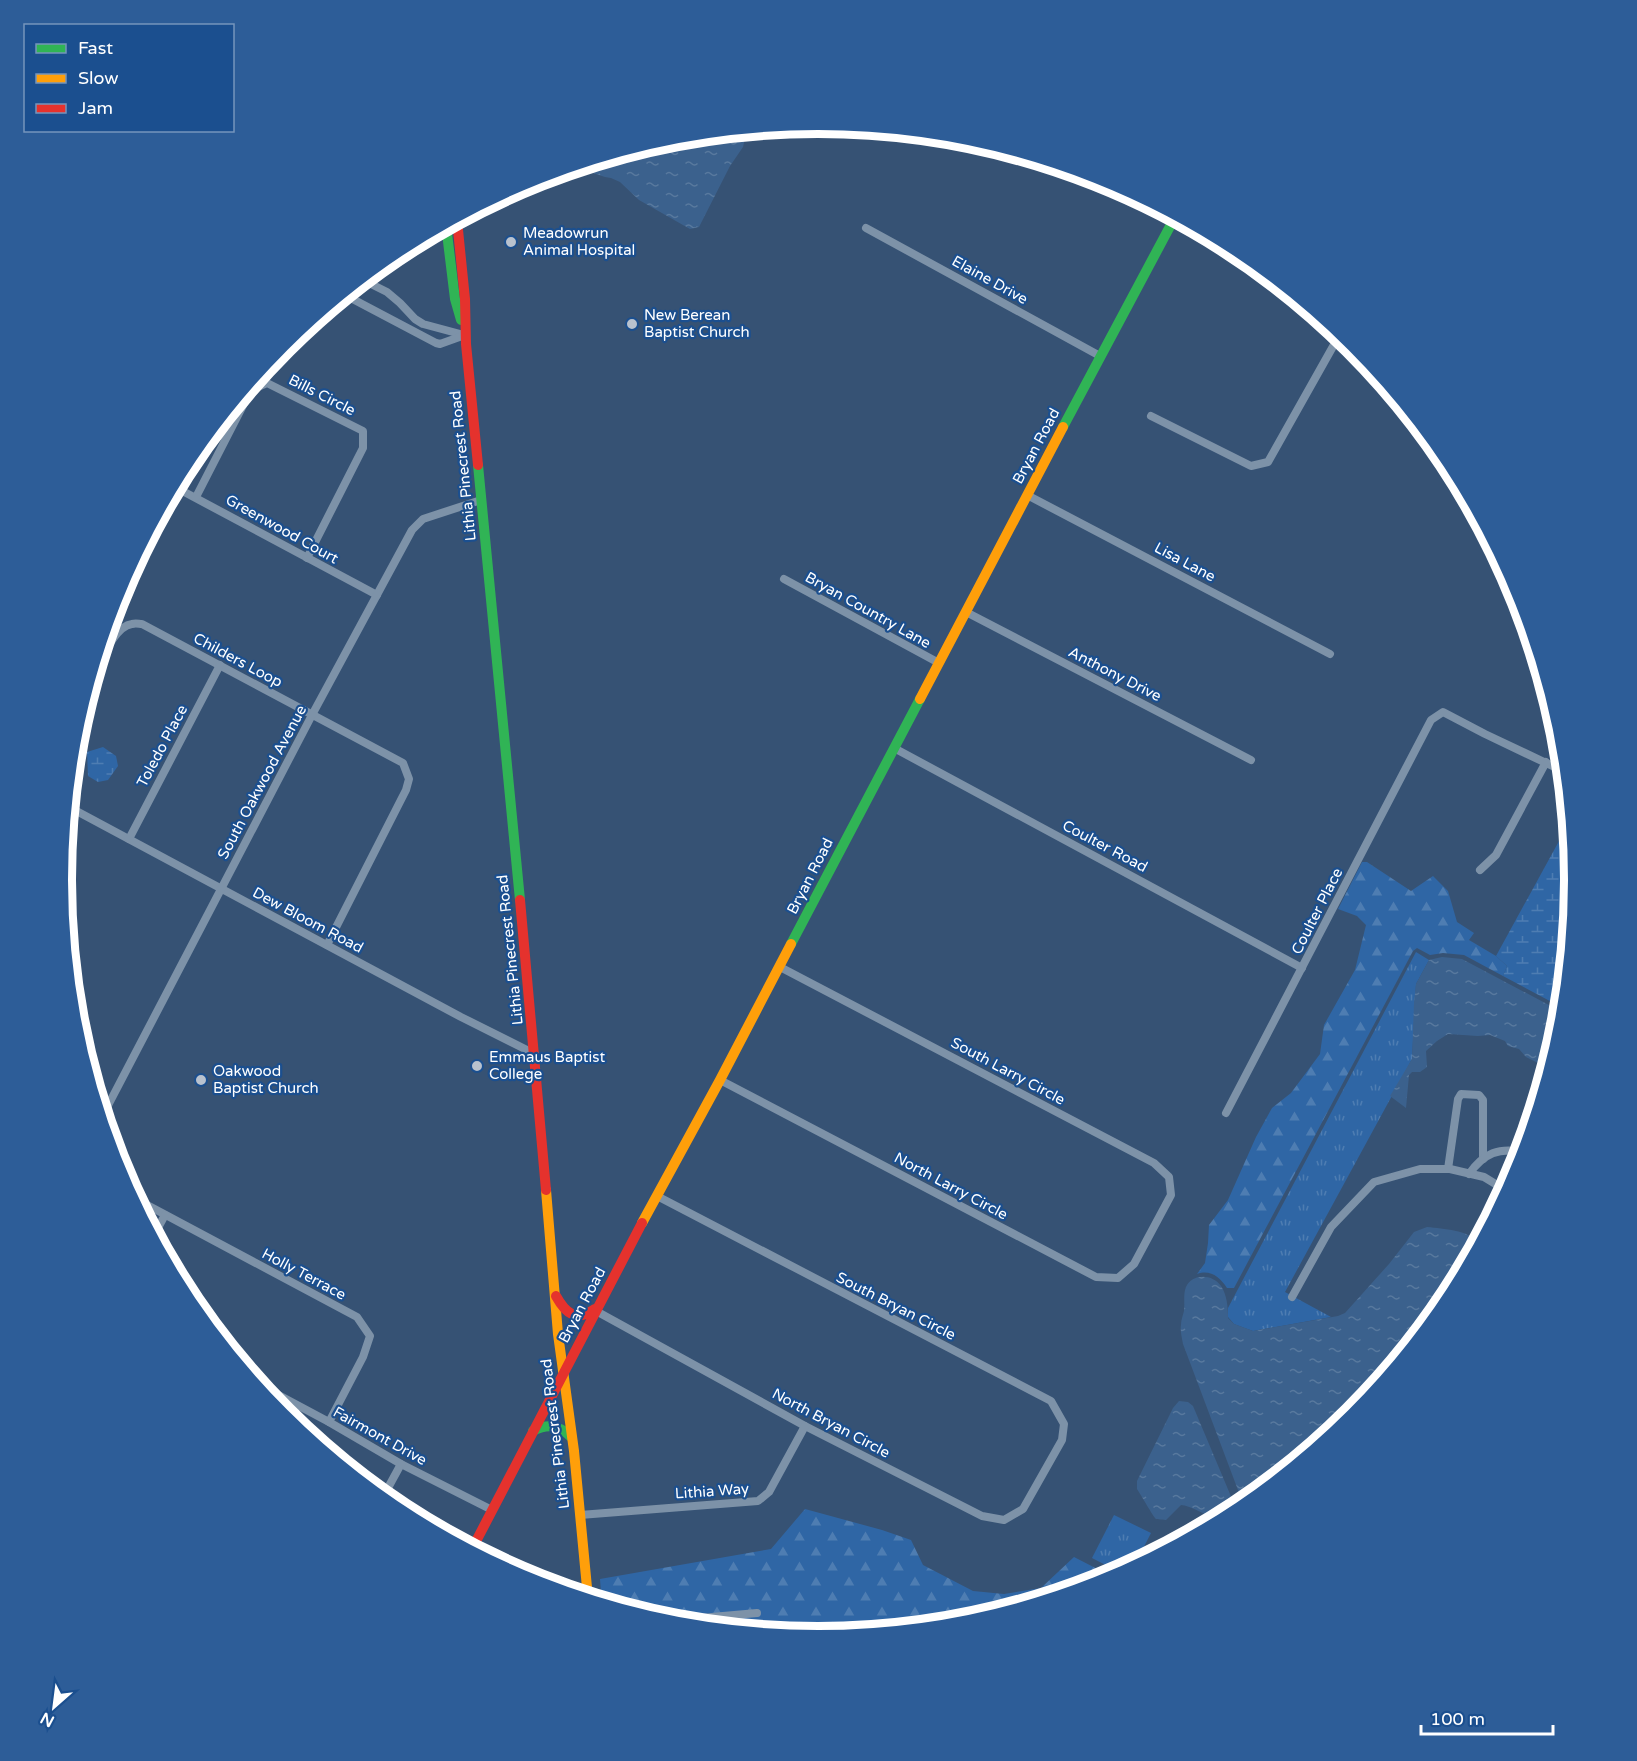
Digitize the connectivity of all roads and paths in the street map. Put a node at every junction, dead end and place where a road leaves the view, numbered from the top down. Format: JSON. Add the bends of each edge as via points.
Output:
{"nodes":[{"id":1,"x":1172,"y":223,"type":"edge"},
{"id":2,"x":458,"y":227,"type":"edge"},
{"id":3,"x":866,"y":228,"type":"dead end"},
{"id":4,"x":447,"y":233,"type":"edge"},
{"id":5,"x":370,"y":284,"type":"edge"},
{"id":6,"x":351,"y":298,"type":"edge"},
{"id":7,"x":465,"y":335,"type":"junction"},
{"id":8,"x":1335,"y":343,"type":"edge"},
{"id":9,"x":1100,"y":356,"type":"junction"},
{"id":10,"x":258,"y":387,"type":"edge"},
{"id":11,"x":244,"y":404,"type":"edge"},
{"id":12,"x":1151,"y":416,"type":"dead end"},
{"id":13,"x":182,"y":491,"type":"edge"},
{"id":14,"x":1027,"y":495,"type":"junction"},
{"id":15,"x":196,"y":497,"type":"junction"},
{"id":16,"x":481,"y":500,"type":"junction"},
{"id":17,"x":307,"y":558,"type":"junction"},
{"id":18,"x":784,"y":579,"type":"dead end"},
{"id":19,"x":377,"y":595,"type":"junction"},
{"id":20,"x":966,"y":612,"type":"junction"},
{"id":21,"x":112,"y":642,"type":"edge"},
{"id":22,"x":1330,"y":654,"type":"dead end"},
{"id":23,"x":939,"y":663,"type":"junction"},
{"id":24,"x":220,"y":665,"type":"junction"},
{"id":25,"x":312,"y":715,"type":"junction"},
{"id":26,"x":894,"y":748,"type":"junction"},
{"id":27,"x":1251,"y":760,"type":"dead end"},
{"id":28,"x":1546,"y":762,"type":"junction"},
{"id":29,"x":1556,"y":767,"type":"edge"},
{"id":30,"x":76,"y":811,"type":"edge"},
{"id":31,"x":129,"y":839,"type":"junction"},
{"id":32,"x":1480,"y":870,"type":"dead end"},
{"id":33,"x":222,"y":889,"type":"junction"},
{"id":34,"x":327,"y":945,"type":"junction"},
{"id":35,"x":780,"y":966,"type":"junction"},
{"id":36,"x":1302,"y":968,"type":"junction"},
{"id":37,"x":535,"y":1054,"type":"junction"},
{"id":38,"x":720,"y":1080,"type":"junction"},
{"id":39,"x":107,"y":1105,"type":"edge"},
{"id":40,"x":1226,"y":1113,"type":"dead end"},
{"id":41,"x":1514,"y":1150,"type":"edge"},
{"id":42,"x":1483,"y":1158,"type":"junction"},
{"id":43,"x":1448,"y":1169,"type":"junction"},
{"id":44,"x":1469,"y":1174,"type":"junction"},
{"id":45,"x":1499,"y":1186,"type":"edge"},
{"id":46,"x":657,"y":1196,"type":"junction"},
{"id":47,"x":146,"y":1205,"type":"edge"},
{"id":48,"x":165,"y":1215,"type":"junction"},
{"id":49,"x":158,"y":1228,"type":"edge"},
{"id":50,"x":1152,"y":1230,"type":"joint"},
{"id":51,"x":555,"y":1294,"type":"junction"},
{"id":52,"x":1292,"y":1297,"type":"dead end"},
{"id":53,"x":597,"y":1309,"type":"junction"},
{"id":54,"x":564,"y":1372,"type":"junction"},
{"id":55,"x":278,"y":1395,"type":"edge"},
{"id":56,"x":329,"y":1422,"type":"junction"},
{"id":57,"x":805,"y":1426,"type":"junction"},
{"id":58,"x":532,"y":1431,"type":"junction"},
{"id":59,"x":571,"y":1437,"type":"junction"},
{"id":60,"x":401,"y":1464,"type":"junction"},
{"id":61,"x":1042,"y":1474,"type":"joint"},
{"id":62,"x":387,"y":1489,"type":"edge"},
{"id":63,"x":492,"y":1510,"type":"junction"},
{"id":64,"x":580,"y":1515,"type":"junction"},
{"id":65,"x":474,"y":1543,"type":"edge"},
{"id":66,"x":587,"y":1590,"type":"edge"},
{"id":67,"x":757,"y":1613,"type":"dead end"},
{"id":68,"x":704,"y":1618,"type":"edge"}],
"edges":[{"from":1,"to":9,"type":"main road","name":"Bryan Road"},
{"from":2,"to":7,"type":"main road","name":"Lithia Pinecrest Road"},
{"from":3,"to":9,"type":"street","name":"Elaine Drive"},
{"from":4,"to":7,"type":"main road","name":"Lithia Pinecrest Road","via":[[455,300]]},
{"from":5,"to":7,"type":"street","via":[[387,292],[423,324]]},
{"from":6,"to":7,"type":"street","via":[[436,343]]},
{"from":7,"to":16,"type":"main road","name":"Lithia Pinecrest Road"},
{"from":8,"to":12,"type":"street","via":[[1268,462],[1251,466]]},
{"from":9,"to":14,"type":"main road","name":"Bryan Road"},
{"from":10,"to":17,"type":"street","name":"Bills Circle","via":[[267,383],[363,431],[363,448]]},
{"from":11,"to":15,"type":"street","name":"Bills Circle"},
{"from":13,"to":15,"type":"street","name":"Greenwood Court"},
{"from":14,"to":20,"type":"main road","name":"Bryan Road"},
{"from":14,"to":22,"type":"street","name":"Lisa Lane"},
{"from":15,"to":17,"type":"street","name":"Greenwood Court"},
{"from":16,"to":19,"type":"street","name":"South Oakwood Avenue","via":[[423,519],[412,530]]},
{"from":16,"to":37,"type":"main road","name":"Lithia Pinecrest Road"},
{"from":17,"to":19,"type":"street","name":"Greenwood Court"},
{"from":18,"to":23,"type":"street","name":"Bryan Country Lane"},
{"from":19,"to":25,"type":"street","name":"South Oakwood Avenue"},
{"from":20,"to":23,"type":"main road","name":"Bryan Road"},
{"from":20,"to":27,"type":"street","name":"Anthony Drive"},
{"from":21,"to":24,"type":"street","name":"Childers Loop","via":[[123,627],[142,624]]},
{"from":23,"to":26,"type":"main road","name":"Bryan Road"},
{"from":24,"to":25,"type":"street","name":"Childers Loop"},
{"from":24,"to":31,"type":"street","name":"Toledo Place"},
{"from":25,"to":33,"type":"street","name":"South Oakwood Avenue"},
{"from":25,"to":34,"type":"street","name":"Childers Loop","via":[[403,763],[409,779]]},
{"from":26,"to":35,"type":"main road","name":"Bryan Road"},
{"from":26,"to":36,"type":"street","name":"Coulter Road"},
{"from":28,"to":29,"type":"street"},
{"from":28,"to":32,"type":"street","via":[[1496,855]]},
{"from":28,"to":36,"type":"street","name":"Coulter Place","via":[[1443,712],[1431,720]]},
{"from":30,"to":31,"type":"street","name":"Dew Bloom Road"},
{"from":31,"to":33,"type":"street","name":"Dew Bloom Road"},
{"from":33,"to":34,"type":"street","name":"Dew Bloom Road"},
{"from":33,"to":39,"type":"street","name":"South Oakwood Avenue"},
{"from":34,"to":37,"type":"street","name":"Dew Bloom Road"},
{"from":35,"to":38,"type":"main road","name":"Bryan Road"},
{"from":35,"to":50,"type":"street","name":"South Larry Circle","via":[[1154,1163],[1169,1177],[1171,1196]]},
{"from":36,"to":40,"type":"street","name":"Coulter Place"},
{"from":37,"to":51,"type":"main road","name":"Lithia Pinecrest Road"},
{"from":38,"to":46,"type":"main road","name":"Bryan Road"},
{"from":38,"to":50,"type":"street","name":"North Larry Circle","via":[[1096,1277],[1118,1278],[1134,1263]]},
{"from":41,"to":42,"type":"street","via":[[1495,1151]]},
{"from":42,"to":43,"type":"street","via":[[1483,1100],[1479,1095],[1461,1094]]},
{"from":42,"to":44,"type":"street"},
{"from":43,"to":44,"type":"street"},
{"from":43,"to":52,"type":"street","via":[[1420,1169],[1374,1182],[1331,1227]]},
{"from":44,"to":45,"type":"street"},
{"from":46,"to":53,"type":"main road","name":"Bryan Road"},
{"from":46,"to":61,"type":"street","name":"South Bryan Circle","via":[[1052,1401],[1064,1424],[1062,1440]]},
{"from":47,"to":48,"type":"street","name":"Holly Terrace"},
{"from":48,"to":49,"type":"street"},
{"from":48,"to":56,"type":"street","name":"Holly Terrace","via":[[357,1317],[370,1336]]},
{"from":51,"to":53,"type":"main road","via":[[561,1307],[575,1316]]},
{"from":51,"to":54,"type":"main road","name":"Lithia Pinecrest Road"},
{"from":53,"to":54,"type":"main road","name":"Bryan Road"},
{"from":53,"to":57,"type":"street","name":"North Bryan Circle"},
{"from":54,"to":58,"type":"main road","name":"Bryan Road"},
{"from":54,"to":59,"type":"main road","name":"Lithia Pinecrest Road"},
{"from":55,"to":56,"type":"street","name":"Fairmont Drive"},
{"from":56,"to":60,"type":"street","name":"Fairmont Drive"},
{"from":57,"to":61,"type":"street","name":"North Bryan Circle","via":[[982,1516],[1004,1520],[1023,1509]]},
{"from":57,"to":64,"type":"street","name":"Lithia Way","via":[[769,1492],[758,1501]]},
{"from":58,"to":59,"type":"main road","via":[[555,1426]]},
{"from":58,"to":63,"type":"main road","name":"Bryan Road"},
{"from":59,"to":64,"type":"main road","name":"Lithia Pinecrest Road"},
{"from":60,"to":62,"type":"street"},
{"from":60,"to":63,"type":"street","name":"Fairmont Drive"},
{"from":63,"to":65,"type":"main road","name":"Bryan Road"},
{"from":64,"to":66,"type":"main road","name":"Lithia Pinecrest Road"},
{"from":67,"to":68,"type":"street"}]}
